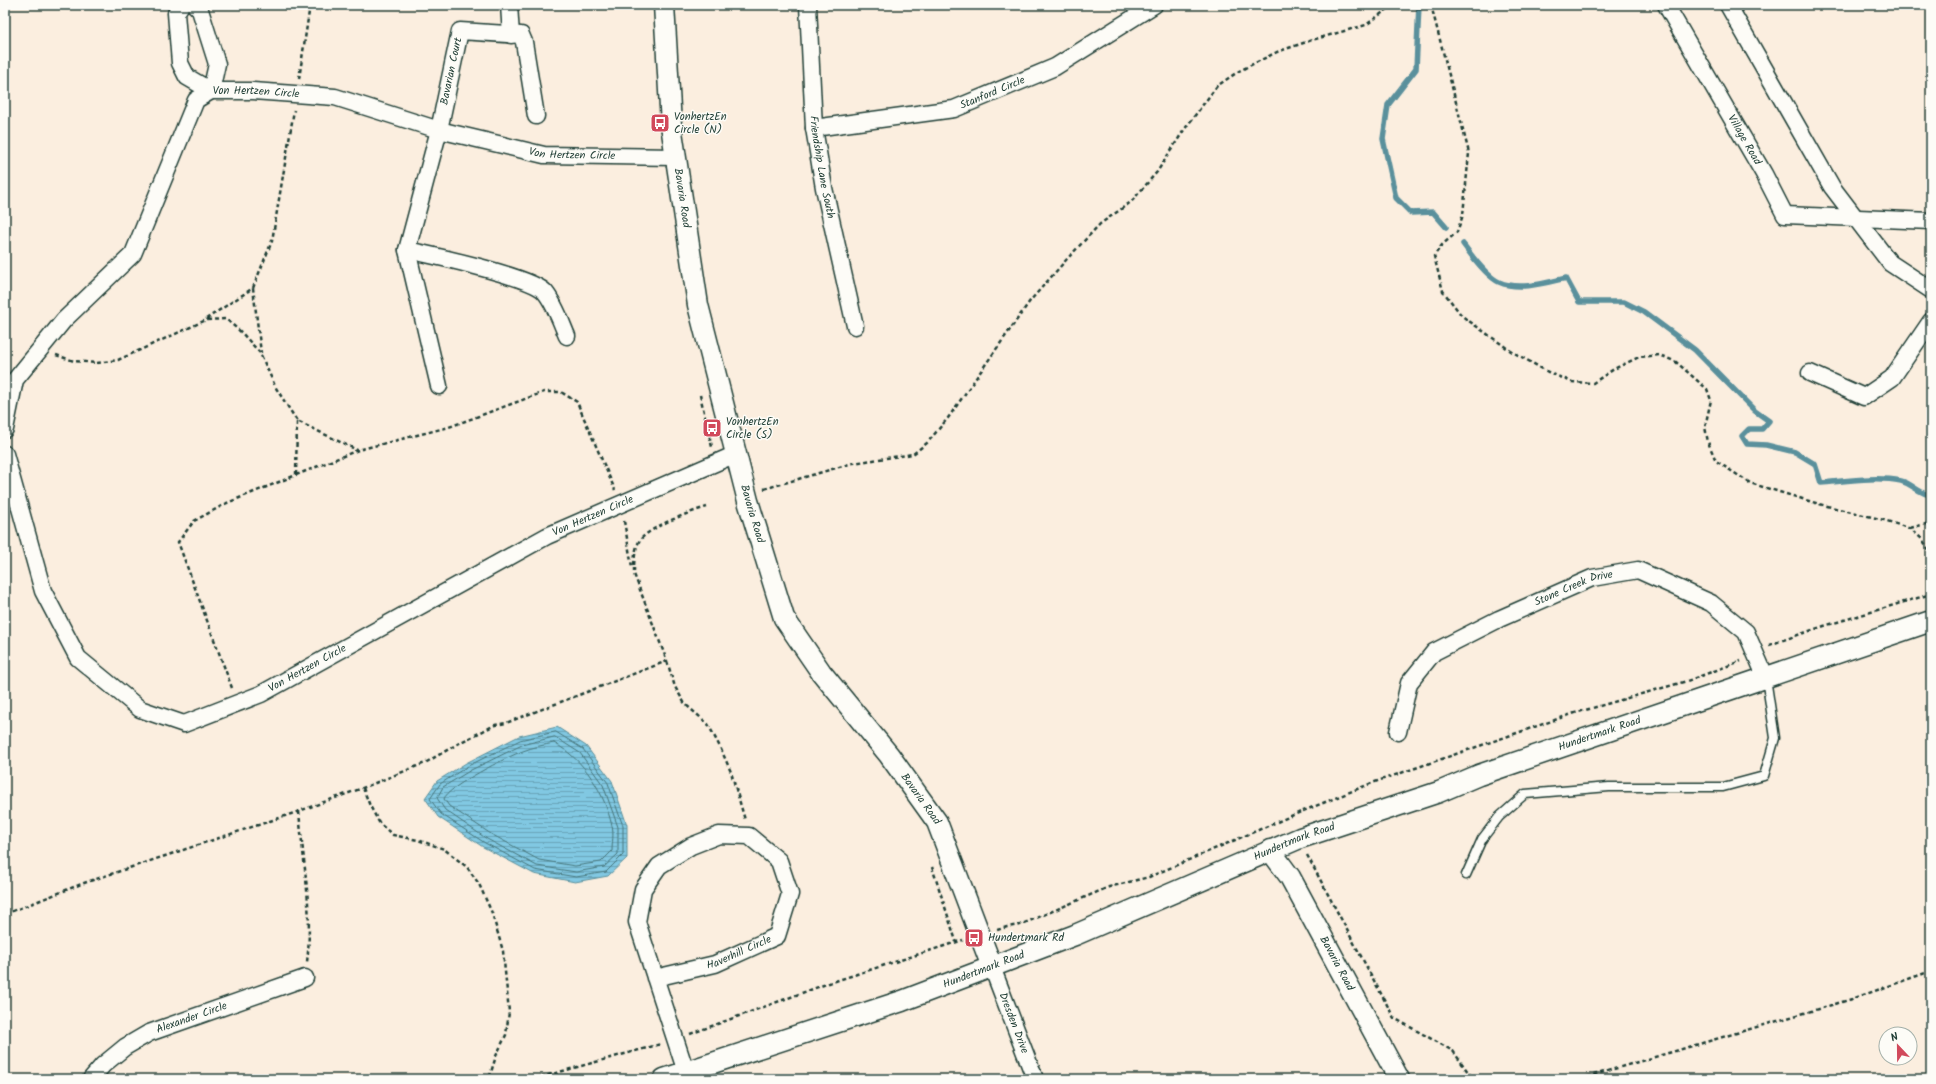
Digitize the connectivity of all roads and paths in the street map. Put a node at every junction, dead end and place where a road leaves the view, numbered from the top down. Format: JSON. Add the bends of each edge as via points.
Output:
{"nodes":[{"id":1,"x":181,"y":5,"type":"edge"},
{"id":2,"x":195,"y":5,"type":"edge"},
{"id":3,"x":310,"y":5,"type":"edge"},
{"id":4,"x":510,"y":5,"type":"edge"},
{"id":5,"x":664,"y":5,"type":"edge"},
{"id":6,"x":808,"y":5,"type":"edge"},
{"id":7,"x":1154,"y":5,"type":"edge"},
{"id":8,"x":1393,"y":5,"type":"edge"},
{"id":9,"x":1431,"y":5,"type":"edge"},
{"id":10,"x":1666,"y":5,"type":"edge"},
{"id":11,"x":1728,"y":5,"type":"edge"},
{"id":12,"x":511,"y":35,"type":"junction"},
{"id":13,"x":212,"y":91,"type":"junction"},
{"id":14,"x":296,"y":94,"type":"junction"},
{"id":15,"x":536,"y":116,"type":"dead end"},
{"id":16,"x":814,"y":128,"type":"junction"},
{"id":17,"x":439,"y":130,"type":"junction"},
{"id":18,"x":676,"y":157,"type":"junction"},
{"id":19,"x":1855,"y":217,"type":"junction"},
{"id":20,"x":1931,"y":221,"type":"edge"},
{"id":21,"x":407,"y":250,"type":"junction"},
{"id":22,"x":253,"y":288,"type":"junction"},
{"id":23,"x":1931,"y":290,"type":"edge"},
{"id":24,"x":1931,"y":321,"type":"edge"},
{"id":25,"x":202,"y":322,"type":"junction"},
{"id":26,"x":855,"y":326,"type":"dead end"},
{"id":27,"x":567,"y":336,"type":"dead end"},
{"id":28,"x":40,"y":349,"type":"junction"},
{"id":29,"x":261,"y":356,"type":"junction"},
{"id":30,"x":1810,"y":373,"type":"dead end"},
{"id":31,"x":438,"y":386,"type":"dead end"},
{"id":32,"x":297,"y":421,"type":"junction"},
{"id":33,"x":5,"y":429,"type":"edge"},
{"id":34,"x":358,"y":450,"type":"junction"},
{"id":35,"x":5,"y":454,"type":"edge"},
{"id":36,"x":736,"y":454,"type":"junction"},
{"id":37,"x":296,"y":475,"type":"junction"},
{"id":38,"x":760,"y":490,"type":"dead end"},
{"id":39,"x":621,"y":504,"type":"junction"},
{"id":40,"x":707,"y":507,"type":"dead end"},
{"id":41,"x":1931,"y":526,"type":"edge"},
{"id":42,"x":1910,"y":529,"type":"junction"},
{"id":43,"x":1931,"y":553,"type":"edge"},
{"id":44,"x":634,"y":574,"type":"junction"},
{"id":45,"x":1931,"y":594,"type":"edge"},
{"id":46,"x":1931,"y":621,"type":"edge"},
{"id":47,"x":1756,"y":654,"type":"junction"},
{"id":48,"x":667,"y":661,"type":"junction"},
{"id":49,"x":1766,"y":678,"type":"junction"},
{"id":50,"x":239,"y":703,"type":"junction"},
{"id":51,"x":1398,"y":732,"type":"dead end"},
{"id":52,"x":363,"y":788,"type":"junction"},
{"id":53,"x":299,"y":811,"type":"junction"},
{"id":54,"x":1291,"y":816,"type":"junction"},
{"id":55,"x":749,"y":836,"type":"junction"},
{"id":56,"x":1300,"y":838,"type":"junction"},
{"id":57,"x":1270,"y":850,"type":"junction"},
{"id":58,"x":1466,"y":875,"type":"dead end"},
{"id":59,"x":5,"y":914,"type":"edge"},
{"id":60,"x":980,"y":936,"type":"junction"},
{"id":61,"x":992,"y":967,"type":"junction"},
{"id":62,"x":1931,"y":971,"type":"edge"},
{"id":63,"x":305,"y":978,"type":"joint"},
{"id":64,"x":655,"y":978,"type":"junction"},
{"id":65,"x":674,"y":1040,"type":"junction"},
{"id":66,"x":686,"y":1072,"type":"junction"},
{"id":67,"x":90,"y":1079,"type":"edge"},
{"id":68,"x":488,"y":1079,"type":"edge"},
{"id":69,"x":534,"y":1079,"type":"edge"},
{"id":70,"x":664,"y":1079,"type":"edge"},
{"id":71,"x":1035,"y":1079,"type":"edge"},
{"id":72,"x":1399,"y":1079,"type":"edge"},
{"id":73,"x":1473,"y":1079,"type":"edge"},
{"id":74,"x":1580,"y":1079,"type":"edge"}],
"edges":[{"from":1,"to":13,"type":"street","via":[[176,13],[180,63],[187,77]]},
{"from":2,"to":13,"type":"street","via":[[200,10],[217,64]]},
{"from":3,"to":14,"type":"path"},
{"from":4,"to":12,"type":"street"},
{"from":5,"to":18,"type":"street","name":"Bavaria Road","via":[[671,125]]},
{"from":6,"to":16,"type":"street","name":"Friendship Lane South"},
{"from":7,"to":16,"type":"street","name":"Stanford Circle","via":[[1055,67],[954,109]]},
{"from":8,"to":38,"type":"path","via":[[1366,25],[1277,52],[1239,71],[1217,86],[1157,172],[1131,202],[1100,224],[1061,265],[1030,301],[948,418],[914,454],[853,463]]},
{"from":9,"to":42,"type":"path","via":[[1469,153],[1463,215],[1457,232],[1434,256],[1443,291],[1462,316],[1510,351],[1572,382],[1593,383],[1639,357],[1660,355],[1676,362],[1707,389],[1712,400],[1705,427],[1716,461],[1720,464],[1750,483]]},
{"from":10,"to":19,"type":"street","name":"Village Road","via":[[1785,215]]},
{"from":11,"to":19,"type":"street","via":[[1832,187]]},
{"from":12,"to":15,"type":"street","via":[[521,35],[524,42]]},
{"from":12,"to":17,"type":"street","name":"Bavarian Court","via":[[460,31]]},
{"from":13,"to":14,"type":"street","name":"Von Hertzen Circle"},
{"from":13,"to":28,"type":"street","name":"Von Hertzen Circle","via":[[196,100],[133,254],[64,320]]},
{"from":14,"to":17,"type":"street","name":"Von Hertzen Circle","via":[[335,97]]},
{"from":14,"to":22,"type":"path","via":[[272,241]]},
{"from":16,"to":26,"type":"street","name":"Friendship Lane South","via":[[824,188]]},
{"from":17,"to":18,"type":"street","name":"Von Hertzen Circle","via":[[544,155]]},
{"from":17,"to":21,"type":"street","name":"Bavarian Court"},
{"from":18,"to":36,"type":"street","name":"Bavaria Road","via":[[698,305]]},
{"from":19,"to":20,"type":"street"},
{"from":19,"to":23,"type":"street","via":[[1890,263]]},
{"from":21,"to":27,"type":"street","via":[[438,256],[526,281],[544,291]]},
{"from":21,"to":31,"type":"street","name":"Bavarian Court"},
{"from":22,"to":25,"type":"path"},
{"from":22,"to":29,"type":"path"},
{"from":24,"to":30,"type":"street","via":[[1892,378],[1864,397]]},
{"from":25,"to":28,"type":"path","via":[[118,360],[97,363],[74,361]]},
{"from":25,"to":29,"type":"path","via":[[226,319],[242,333]]},
{"from":28,"to":33,"type":"street","name":"Von Hertzen Circle","via":[[15,380]]},
{"from":29,"to":32,"type":"path","via":[[276,388]]},
{"from":32,"to":34,"type":"path"},
{"from":32,"to":37,"type":"path"},
{"from":34,"to":37,"type":"path"},
{"from":34,"to":39,"type":"path","via":[[449,427],[544,392],[561,392],[577,402]]},
{"from":35,"to":50,"type":"street","name":"Von Hertzen Circle","via":[[43,590],[78,658],[140,709],[184,724]]},
{"from":36,"to":39,"type":"street","name":"Von Hertzen Circle"},
{"from":36,"to":60,"type":"street","name":"Bavaria Road","via":[[784,618],[821,672],[889,755],[937,822]]},
{"from":37,"to":50,"type":"path","via":[[227,503],[194,521],[178,542],[202,611]]},
{"from":39,"to":44,"type":"path"},
{"from":39,"to":50,"type":"street","name":"Von Hertzen Circle","via":[[547,536],[261,694]]},
{"from":40,"to":44,"type":"path","via":[[659,525],[640,541],[634,561]]},
{"from":41,"to":42,"type":"path","via":[[1926,524]]},
{"from":42,"to":43,"type":"path","via":[[1922,539]]},
{"from":44,"to":48,"type":"path"},
{"from":45,"to":47,"type":"path","via":[[1772,643]]},
{"from":46,"to":49,"type":"street","name":"Hundertmark Road"},
{"from":47,"to":49,"type":"street","name":"Stone Creek Drive"},
{"from":47,"to":51,"type":"street","name":"Stone Creek Drive","via":[[1746,632],[1711,603],[1638,570],[1592,578],[1498,619],[1434,652],[1409,683]]},
{"from":47,"to":54,"type":"path","via":[[1687,681],[1493,740],[1372,783]]},
{"from":48,"to":52,"type":"path","via":[[495,725],[425,763]]},
{"from":48,"to":55,"type":"path","via":[[675,687],[685,704],[708,724],[720,747],[731,772]]},
{"from":49,"to":56,"type":"street","name":"Hundertmark Road"},
{"from":49,"to":58,"type":"lane","via":[[1775,738],[1764,776],[1723,787],[1609,787],[1525,794],[1499,816],[1482,839]]},
{"from":52,"to":53,"type":"path"},
{"from":52,"to":68,"type":"path","via":[[380,824],[393,836],[418,840],[444,849],[466,867],[479,884],[492,913],[503,951],[509,1012],[506,1035]]},
{"from":53,"to":59,"type":"path","via":[[84,883]]},
{"from":53,"to":63,"type":"path","via":[[310,938]]},
{"from":54,"to":56,"type":"path"},
{"from":54,"to":60,"type":"path","via":[[1149,877],[1109,887],[1020,926],[1008,926]]},
{"from":55,"to":64,"type":"street","via":[[719,835],[691,846],[659,866],[643,889],[637,922]]},
{"from":55,"to":64,"type":"street","name":"Haverhill Circle","via":[[779,861],[790,894],[777,936],[715,964]]},
{"from":56,"to":57,"type":"street","name":"Hundertmark Road"},
{"from":56,"to":73,"type":"path","via":[[1311,864],[1394,1018],[1453,1051]]},
{"from":57,"to":61,"type":"street","name":"Hundertmark Road","via":[[1074,935]]},
{"from":57,"to":72,"type":"street","name":"Bavaria Road","via":[[1290,877]]},
{"from":60,"to":61,"type":"street","name":"Bavaria Road"},
{"from":60,"to":65,"type":"path","via":[[956,941],[829,983]]},
{"from":61,"to":66,"type":"street","name":"Hundertmark Road","via":[[902,1001]]},
{"from":61,"to":71,"type":"street","name":"Dresden Drive"},
{"from":62,"to":74,"type":"path","via":[[1845,1001]]},
{"from":63,"to":67,"type":"street","name":"Alexander Circle","via":[[149,1032],[125,1047]]},
{"from":64,"to":65,"type":"street"},
{"from":65,"to":66,"type":"street"},
{"from":65,"to":69,"type":"path"},
{"from":66,"to":70,"type":"street","name":"Hundertmark Road"}]}
